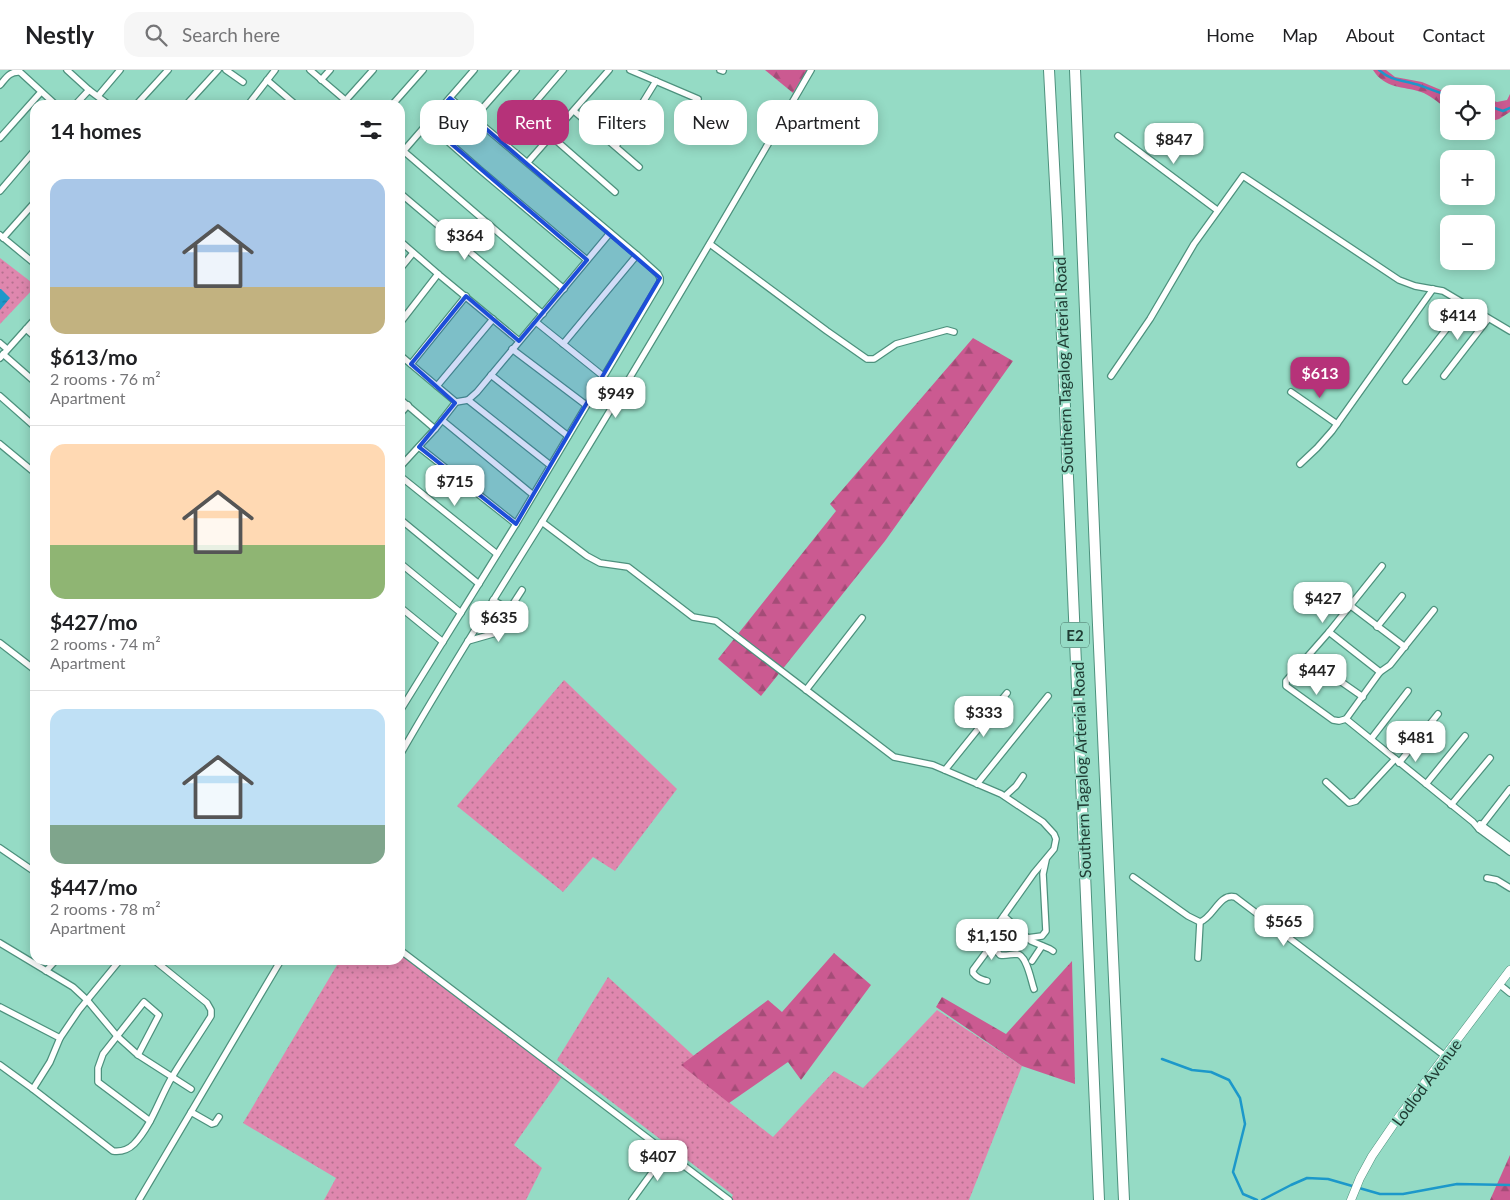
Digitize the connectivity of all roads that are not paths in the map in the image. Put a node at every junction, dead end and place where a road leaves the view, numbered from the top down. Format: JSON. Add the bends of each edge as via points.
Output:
{"nodes":[{"id":1,"x":67,"y":70,"type":"edge"},
{"id":2,"x":120,"y":70,"type":"edge"},
{"id":3,"x":168,"y":70,"type":"edge"},
{"id":4,"x":218,"y":70,"type":"edge"},
{"id":5,"x":226,"y":70,"type":"edge"},
{"id":6,"x":275,"y":70,"type":"edge"},
{"id":7,"x":310,"y":70,"type":"edge"},
{"id":8,"x":330,"y":70,"type":"edge"},
{"id":9,"x":373,"y":70,"type":"edge"},
{"id":10,"x":423,"y":70,"type":"edge"},
{"id":11,"x":474,"y":70,"type":"edge"},
{"id":12,"x":516,"y":70,"type":"edge"},
{"id":13,"x":563,"y":70,"type":"edge"},
{"id":14,"x":609,"y":70,"type":"edge"},
{"id":15,"x":630,"y":70,"type":"edge"},
{"id":16,"x":811,"y":70,"type":"edge"},
{"id":17,"x":1049,"y":70,"type":"edge"},
{"id":18,"x":1075,"y":70,"type":"edge"},
{"id":19,"x":267,"y":80,"type":"junction"},
{"id":20,"x":321,"y":80,"type":"junction"},
{"id":21,"x":656,"y":81,"type":"junction"},
{"id":22,"x":242,"y":82,"type":"dead end"},
{"id":23,"x":0,"y":85,"type":"edge"},
{"id":24,"x":89,"y":90,"type":"junction"},
{"id":25,"x":41,"y":92,"type":"junction"},
{"id":26,"x":98,"y":96,"type":"junction"},
{"id":27,"x":450,"y":98,"type":"joint"},
{"id":28,"x":698,"y":98,"type":"dead end"},
{"id":29,"x":34,"y":100,"type":"edge"},
{"id":30,"x":50,"y":100,"type":"edge"},
{"id":31,"x":80,"y":100,"type":"edge"},
{"id":32,"x":103,"y":100,"type":"edge"},
{"id":33,"x":141,"y":100,"type":"edge"},
{"id":34,"x":191,"y":100,"type":"edge"},
{"id":35,"x":252,"y":100,"type":"edge"},
{"id":36,"x":290,"y":100,"type":"edge"},
{"id":37,"x":344,"y":100,"type":"edge"},
{"id":38,"x":350,"y":100,"type":"edge"},
{"id":39,"x":396,"y":100,"type":"edge"},
{"id":40,"x":452,"y":100,"type":"edge"},
{"id":41,"x":537,"y":100,"type":"edge"},
{"id":42,"x":487,"y":103,"type":"edge"},
{"id":43,"x":30,"y":104,"type":"edge"},
{"id":44,"x":574,"y":111,"type":"junction"},
{"id":45,"x":569,"y":116,"type":"edge"},
{"id":46,"x":487,"y":129,"type":"edge"},
{"id":47,"x":420,"y":131,"type":"edge"},
{"id":48,"x":1118,"y":136,"type":"dead end"},
{"id":49,"x":497,"y":137,"type":"edge"},
{"id":50,"x":0,"y":138,"type":"edge"},
{"id":51,"x":452,"y":145,"type":"edge"},
{"id":52,"x":507,"y":145,"type":"edge"},
{"id":53,"x":543,"y":145,"type":"edge"},
{"id":54,"x":561,"y":145,"type":"edge"},
{"id":55,"x":616,"y":146,"type":"junction"},
{"id":56,"x":405,"y":147,"type":"edge"},
{"id":57,"x":405,"y":154,"type":"edge"},
{"id":58,"x":30,"y":156,"type":"edge"},
{"id":59,"x":528,"y":162,"type":"junction"},
{"id":60,"x":639,"y":167,"type":"dead end"},
{"id":61,"x":0,"y":191,"type":"edge"},
{"id":62,"x":616,"y":192,"type":"dead end"},
{"id":63,"x":405,"y":197,"type":"edge"},
{"id":64,"x":30,"y":207,"type":"edge"},
{"id":65,"x":1217,"y":210,"type":"junction"},
{"id":66,"x":610,"y":233,"type":"junction"},
{"id":67,"x":2,"y":236,"type":"edge"},
{"id":68,"x":710,"y":244,"type":"junction"},
{"id":69,"x":405,"y":246,"type":"edge"},
{"id":70,"x":413,"y":253,"type":"junction"},
{"id":71,"x":637,"y":255,"type":"junction"},
{"id":72,"x":29,"y":260,"type":"edge"},
{"id":73,"x":587,"y":260,"type":"junction"},
{"id":74,"x":405,"y":262,"type":"edge"},
{"id":75,"x":438,"y":274,"type":"junction"},
{"id":76,"x":564,"y":289,"type":"junction"},
{"id":77,"x":1433,"y":289,"type":"junction"},
{"id":78,"x":466,"y":296,"type":"junction"},
{"id":79,"x":1465,"y":305,"type":"junction"},
{"id":80,"x":543,"y":314,"type":"junction"},
{"id":81,"x":405,"y":316,"type":"edge"},
{"id":82,"x":493,"y":319,"type":"junction"},
{"id":83,"x":1488,"y":319,"type":"junction"},
{"id":84,"x":536,"y":322,"type":"junction"},
{"id":85,"x":30,"y":325,"type":"edge"},
{"id":86,"x":26,"y":329,"type":"junction"},
{"id":87,"x":1510,"y":331,"type":"edge"},
{"id":88,"x":954,"y":332,"type":"dead end"},
{"id":89,"x":30,"y":333,"type":"edge"},
{"id":90,"x":519,"y":341,"type":"junction"},
{"id":91,"x":0,"y":343,"type":"edge"},
{"id":92,"x":563,"y":344,"type":"junction"},
{"id":93,"x":512,"y":349,"type":"junction"},
{"id":94,"x":3,"y":354,"type":"edge"},
{"id":95,"x":405,"y":359,"type":"edge"},
{"id":96,"x":411,"y":364,"type":"junction"},
{"id":97,"x":491,"y":375,"type":"junction"},
{"id":98,"x":603,"y":376,"type":"junction"},
{"id":99,"x":1111,"y":376,"type":"dead end"},
{"id":100,"x":1444,"y":376,"type":"dead end"},
{"id":101,"x":30,"y":378,"type":"edge"},
{"id":102,"x":1406,"y":381,"type":"dead end"},
{"id":103,"x":437,"y":386,"type":"junction"},
{"id":104,"x":1291,"y":392,"type":"dead end"},
{"id":105,"x":0,"y":396,"type":"edge"},
{"id":106,"x":468,"y":400,"type":"junction"},
{"id":107,"x":456,"y":402,"type":"junction"},
{"id":108,"x":405,"y":403,"type":"edge"},
{"id":109,"x":408,"y":405,"type":"junction"},
{"id":110,"x":586,"y":405,"type":"junction"},
{"id":111,"x":405,"y":408,"type":"edge"},
{"id":112,"x":442,"y":420,"type":"junction"},
{"id":113,"x":30,"y":423,"type":"edge"},
{"id":114,"x":1338,"y":424,"type":"junction"},
{"id":115,"x":435,"y":429,"type":"junction"},
{"id":116,"x":568,"y":436,"type":"junction"},
{"id":117,"x":0,"y":444,"type":"edge"},
{"id":118,"x":419,"y":447,"type":"junction"},
{"id":119,"x":405,"y":462,"type":"edge"},
{"id":120,"x":1300,"y":464,"type":"dead end"},
{"id":121,"x":550,"y":465,"type":"junction"},
{"id":122,"x":30,"y":469,"type":"edge"},
{"id":123,"x":405,"y":480,"type":"edge"},
{"id":124,"x":532,"y":494,"type":"junction"},
{"id":125,"x":542,"y":522,"type":"junction"},
{"id":126,"x":405,"y":523,"type":"edge"},
{"id":127,"x":516,"y":524,"type":"junction"},
{"id":128,"x":497,"y":554,"type":"junction"},
{"id":129,"x":1382,"y":566,"type":"dead end"},
{"id":130,"x":405,"y":567,"type":"edge"},
{"id":131,"x":479,"y":584,"type":"junction"},
{"id":132,"x":522,"y":590,"type":"dead end"},
{"id":133,"x":1402,"y":596,"type":"dead end"},
{"id":134,"x":493,"y":600,"type":"junction"},
{"id":135,"x":1351,"y":606,"type":"junction"},
{"id":136,"x":1434,"y":610,"type":"dead end"},
{"id":137,"x":405,"y":613,"type":"edge"},
{"id":138,"x":461,"y":613,"type":"junction"},
{"id":139,"x":508,"y":614,"type":"dead end"},
{"id":140,"x":862,"y":618,"type":"dead end"},
{"id":141,"x":1377,"y":627,"type":"junction"},
{"id":142,"x":1329,"y":632,"type":"junction"},
{"id":143,"x":468,"y":641,"type":"junction"},
{"id":144,"x":443,"y":642,"type":"junction"},
{"id":145,"x":0,"y":643,"type":"edge"},
{"id":146,"x":1405,"y":647,"type":"junction"},
{"id":147,"x":1307,"y":658,"type":"junction"},
{"id":148,"x":30,"y":666,"type":"edge"},
{"id":149,"x":1380,"y":672,"type":"junction"},
{"id":150,"x":806,"y":690,"type":"junction"},
{"id":151,"x":1408,"y":691,"type":"dead end"},
{"id":152,"x":1007,"y":692,"type":"dead end"},
{"id":153,"x":1048,"y":696,"type":"dead end"},
{"id":154,"x":1363,"y":697,"type":"junction"},
{"id":155,"x":405,"y":704,"type":"edge"},
{"id":156,"x":1438,"y":714,"type":"dead end"},
{"id":157,"x":1346,"y":719,"type":"junction"},
{"id":158,"x":1465,"y":736,"type":"dead end"},
{"id":159,"x":1371,"y":739,"type":"junction"},
{"id":160,"x":405,"y":747,"type":"edge"},
{"id":161,"x":1490,"y":758,"type":"dead end"},
{"id":162,"x":1397,"y":761,"type":"junction"},
{"id":163,"x":945,"y":770,"type":"junction"},
{"id":164,"x":1023,"y":776,"type":"dead end"},
{"id":165,"x":1326,"y":782,"type":"dead end"},
{"id":166,"x":977,"y":784,"type":"junction"},
{"id":167,"x":1426,"y":784,"type":"junction"},
{"id":168,"x":1510,"y":789,"type":"edge"},
{"id":169,"x":1004,"y":796,"type":"junction"},
{"id":170,"x":1451,"y":805,"type":"junction"},
{"id":171,"x":1481,"y":827,"type":"junction"},
{"id":172,"x":1510,"y":846,"type":"edge"},
{"id":173,"x":0,"y":848,"type":"edge"},
{"id":174,"x":1510,"y":852,"type":"edge"},
{"id":175,"x":1047,"y":857,"type":"junction"},
{"id":176,"x":30,"y":869,"type":"edge"},
{"id":177,"x":1133,"y":877,"type":"dead end"},
{"id":178,"x":1486,"y":878,"type":"dead end"},
{"id":179,"x":1510,"y":888,"type":"edge"},
{"id":180,"x":1004,"y":916,"type":"junction"},
{"id":181,"x":1200,"y":922,"type":"junction"},
{"id":182,"x":1027,"y":938,"type":"junction"},
{"id":183,"x":0,"y":943,"type":"edge"},
{"id":184,"x":992,"y":943,"type":"junction"},
{"id":185,"x":1042,"y":946,"type":"junction"},
{"id":186,"x":1053,"y":951,"type":"dead end"},
{"id":187,"x":405,"y":954,"type":"edge"},
{"id":188,"x":1198,"y":958,"type":"dead end"},
{"id":189,"x":30,"y":961,"type":"edge"},
{"id":190,"x":1032,"y":961,"type":"dead end"},
{"id":191,"x":36,"y":965,"type":"edge"},
{"id":192,"x":51,"y":965,"type":"edge"},
{"id":193,"x":116,"y":965,"type":"edge"},
{"id":194,"x":160,"y":965,"type":"edge"},
{"id":195,"x":278,"y":965,"type":"edge"},
{"id":196,"x":1510,"y":970,"type":"edge"},
{"id":197,"x":46,"y":971,"type":"junction"},
{"id":198,"x":987,"y":981,"type":"dead end"},
{"id":199,"x":1499,"y":984,"type":"junction"},
{"id":200,"x":1034,"y":990,"type":"dead end"},
{"id":201,"x":1510,"y":994,"type":"edge"},
{"id":202,"x":87,"y":1000,"type":"junction"},
{"id":203,"x":0,"y":1007,"type":"edge"},
{"id":204,"x":117,"y":1036,"type":"junction"},
{"id":205,"x":60,"y":1038,"type":"junction"},
{"id":206,"x":138,"y":1055,"type":"junction"},
{"id":207,"x":1445,"y":1056,"type":"junction"},
{"id":208,"x":0,"y":1065,"type":"edge"},
{"id":209,"x":171,"y":1078,"type":"junction"},
{"id":210,"x":33,"y":1088,"type":"junction"},
{"id":211,"x":191,"y":1090,"type":"dead end"},
{"id":212,"x":191,"y":1112,"type":"junction"},
{"id":213,"x":219,"y":1117,"type":"dead end"},
{"id":214,"x":150,"y":1121,"type":"junction"},
{"id":215,"x":667,"y":1152,"type":"junction"},
{"id":216,"x":1351,"y":1198,"type":"edge"},
{"id":217,"x":139,"y":1200,"type":"edge"},
{"id":218,"x":632,"y":1200,"type":"edge"},
{"id":219,"x":729,"y":1200,"type":"edge"},
{"id":220,"x":1099,"y":1200,"type":"edge"},
{"id":221,"x":1124,"y":1200,"type":"edge"}],
"edges":[{"from":1,"to":24,"type":"street"},
{"from":2,"to":26,"type":"street"},
{"from":3,"to":33,"type":"street"},
{"from":4,"to":34,"type":"street"},
{"from":5,"to":22,"type":"street"},
{"from":6,"to":19,"type":"street"},
{"from":7,"to":20,"type":"street"},
{"from":8,"to":20,"type":"street"},
{"from":9,"to":38,"type":"street"},
{"from":10,"to":39,"type":"street"},
{"from":11,"to":27,"type":"street"},
{"from":12,"to":42,"type":"street"},
{"from":13,"to":41,"type":"street"},
{"from":14,"to":44,"type":"street"},
{"from":15,"to":21,"type":"street"},
{"from":16,"to":68,"type":"street"},
{"from":17,"to":220,"type":"highway","name":"Southern Tagalog Arterial Road","number":"E2"},
{"from":18,"to":221,"type":"highway","name":"Southern Tagalog Arterial Road","number":"E2"},
{"from":19,"to":35,"type":"street"},
{"from":19,"to":36,"type":"street"},
{"from":20,"to":37,"type":"street"},
{"from":21,"to":28,"type":"street"},
{"from":21,"to":55,"type":"street"},
{"from":23,"to":25,"type":"street","via":[[10,73],[20,72]]},
{"from":24,"to":26,"type":"street"},
{"from":24,"to":31,"type":"street"},
{"from":25,"to":29,"type":"street"},
{"from":25,"to":30,"type":"street"},
{"from":26,"to":32,"type":"street"},
{"from":27,"to":40,"type":"street"},
{"from":43,"to":50,"type":"street"},
{"from":44,"to":45,"type":"street"},
{"from":44,"to":55,"type":"street"},
{"from":46,"to":49,"type":"street"},
{"from":47,"to":56,"type":"street"},
{"from":48,"to":65,"type":"street"},
{"from":51,"to":73,"type":"street"},
{"from":52,"to":59,"type":"street"},
{"from":53,"to":59,"type":"street"},
{"from":54,"to":62,"type":"street"},
{"from":55,"to":60,"type":"street"},
{"from":57,"to":76,"type":"street"},
{"from":58,"to":61,"type":"street"},
{"from":59,"to":66,"type":"street"},
{"from":63,"to":80,"type":"street"},
{"from":64,"to":67,"type":"street"},
{"from":65,"to":77,"type":"street","via":[[1243,176],[1399,280]]},
{"from":65,"to":99,"type":"street"},
{"from":66,"to":71,"type":"street"},
{"from":66,"to":73,"type":"street"},
{"from":67,"to":72,"type":"street"},
{"from":68,"to":88,"type":"street","via":[[867,359],[874,359],[896,344],[947,330]]},
{"from":68,"to":125,"type":"street"},
{"from":69,"to":70,"type":"street"},
{"from":70,"to":74,"type":"street"},
{"from":70,"to":75,"type":"street"},
{"from":71,"to":92,"type":"street"},
{"from":71,"to":98,"type":"street","via":[[658,274],[660,282]]},
{"from":73,"to":76,"type":"street"},
{"from":75,"to":78,"type":"street"},
{"from":75,"to":81,"type":"street"},
{"from":76,"to":80,"type":"street"},
{"from":77,"to":79,"type":"street","via":[[1443,291]]},
{"from":77,"to":114,"type":"street"},
{"from":78,"to":82,"type":"street"},
{"from":78,"to":96,"type":"street"},
{"from":79,"to":83,"type":"street"},
{"from":79,"to":102,"type":"street"},
{"from":80,"to":84,"type":"street"},
{"from":82,"to":90,"type":"street"},
{"from":82,"to":103,"type":"street"},
{"from":83,"to":87,"type":"street"},
{"from":83,"to":100,"type":"street"},
{"from":84,"to":90,"type":"street"},
{"from":84,"to":92,"type":"street"},
{"from":85,"to":86,"type":"street"},
{"from":86,"to":89,"type":"street"},
{"from":86,"to":94,"type":"street"},
{"from":90,"to":93,"type":"street"},
{"from":91,"to":94,"type":"street"},
{"from":92,"to":98,"type":"street"},
{"from":93,"to":97,"type":"street"},
{"from":93,"to":110,"type":"street"},
{"from":94,"to":101,"type":"street"},
{"from":95,"to":96,"type":"street"},
{"from":96,"to":103,"type":"street"},
{"from":97,"to":106,"type":"street"},
{"from":97,"to":116,"type":"street"},
{"from":98,"to":110,"type":"street"},
{"from":103,"to":107,"type":"street"},
{"from":104,"to":114,"type":"street"},
{"from":105,"to":113,"type":"street"},
{"from":106,"to":107,"type":"street"},
{"from":106,"to":121,"type":"street"},
{"from":107,"to":112,"type":"street"},
{"from":108,"to":109,"type":"street"},
{"from":109,"to":111,"type":"street"},
{"from":109,"to":115,"type":"street"},
{"from":110,"to":116,"type":"street"},
{"from":112,"to":115,"type":"street"},
{"from":112,"to":124,"type":"street"},
{"from":114,"to":120,"type":"street"},
{"from":115,"to":118,"type":"street"},
{"from":116,"to":121,"type":"street"},
{"from":117,"to":122,"type":"street"},
{"from":118,"to":119,"type":"street"},
{"from":118,"to":127,"type":"street"},
{"from":121,"to":124,"type":"street"},
{"from":123,"to":128,"type":"street"},
{"from":124,"to":127,"type":"street"},
{"from":125,"to":134,"type":"street"},
{"from":125,"to":150,"type":"street","via":[[593,560],[628,567],[694,617],[716,622]]},
{"from":126,"to":131,"type":"street"},
{"from":127,"to":128,"type":"street"},
{"from":128,"to":131,"type":"street"},
{"from":129,"to":135,"type":"street"},
{"from":130,"to":138,"type":"street"},
{"from":131,"to":138,"type":"street"},
{"from":132,"to":134,"type":"street","via":[[508,609]]},
{"from":133,"to":141,"type":"street"},
{"from":134,"to":143,"type":"street"},
{"from":135,"to":141,"type":"street"},
{"from":135,"to":142,"type":"street"},
{"from":136,"to":146,"type":"street"},
{"from":137,"to":144,"type":"street"},
{"from":138,"to":144,"type":"street"},
{"from":139,"to":143,"type":"street","via":[[496,633]]},
{"from":140,"to":150,"type":"street"},
{"from":141,"to":146,"type":"street"},
{"from":142,"to":147,"type":"street"},
{"from":142,"to":149,"type":"street"},
{"from":143,"to":160,"type":"street"},
{"from":144,"to":155,"type":"street"},
{"from":145,"to":148,"type":"street"},
{"from":146,"to":149,"type":"street"},
{"from":147,"to":154,"type":"street"},
{"from":147,"to":157,"type":"street","via":[[1286,681],[1286,686],[1333,720]]},
{"from":149,"to":154,"type":"street"},
{"from":150,"to":163,"type":"street","via":[[894,757]]},
{"from":151,"to":159,"type":"street"},
{"from":152,"to":163,"type":"street"},
{"from":153,"to":166,"type":"street"},
{"from":154,"to":157,"type":"street"},
{"from":156,"to":162,"type":"street"},
{"from":157,"to":159,"type":"street"},
{"from":158,"to":167,"type":"street"},
{"from":159,"to":162,"type":"street"},
{"from":161,"to":170,"type":"street"},
{"from":162,"to":165,"type":"street","via":[[1353,803]]},
{"from":162,"to":167,"type":"street"},
{"from":163,"to":166,"type":"street"},
{"from":164,"to":169,"type":"street","via":[[1019,784]]},
{"from":166,"to":169,"type":"street"},
{"from":167,"to":170,"type":"street"},
{"from":168,"to":171,"type":"street"},
{"from":169,"to":175,"type":"street","via":[[1044,822],[1054,834],[1054,849]]},
{"from":170,"to":171,"type":"street"},
{"from":171,"to":172,"type":"street"},
{"from":171,"to":174,"type":"street"},
{"from":173,"to":176,"type":"street"},
{"from":175,"to":180,"type":"street"},
{"from":175,"to":182,"type":"street","via":[[1043,874],[1046,931],[1042,936]]},
{"from":177,"to":181,"type":"street"},
{"from":178,"to":179,"type":"street"},
{"from":180,"to":182,"type":"street"},
{"from":180,"to":184,"type":"street"},
{"from":181,"to":188,"type":"street"},
{"from":181,"to":207,"type":"street","via":[[1224,899],[1235,897]]},
{"from":182,"to":185,"type":"street"},
{"from":183,"to":189,"type":"street"},
{"from":184,"to":198,"type":"street","via":[[973,970],[975,976]]},
{"from":184,"to":200,"type":"street","via":[[1000,954],[1022,956]]},
{"from":185,"to":186,"type":"street"},
{"from":185,"to":190,"type":"street"},
{"from":187,"to":215,"type":"street"},
{"from":191,"to":197,"type":"street"},
{"from":192,"to":197,"type":"street"},
{"from":193,"to":202,"type":"street"},
{"from":194,"to":209,"type":"street","via":[[207,1003],[211,1010],[211,1016]]},
{"from":195,"to":212,"type":"street"},
{"from":196,"to":199,"type":"main road","name":"Lodlod Avenue"},
{"from":197,"to":202,"type":"street","via":[[73,987]]},
{"from":199,"to":201,"type":"street"},
{"from":199,"to":207,"type":"main road","name":"Lodlod Avenue"},
{"from":202,"to":204,"type":"street"},
{"from":202,"to":205,"type":"street"},
{"from":203,"to":205,"type":"street"},
{"from":204,"to":206,"type":"street"},
{"from":204,"to":206,"type":"street","via":[[144,1002],[159,1015]]},
{"from":204,"to":214,"type":"street","via":[[103,1054],[98,1082]]},
{"from":205,"to":210,"type":"street","via":[[50,1062]]},
{"from":206,"to":209,"type":"street"},
{"from":207,"to":216,"type":"main road","name":"Lodlod Avenue","via":[[1372,1156]]},
{"from":208,"to":210,"type":"street"},
{"from":209,"to":211,"type":"street"},
{"from":209,"to":214,"type":"street"},
{"from":210,"to":214,"type":"street","via":[[113,1151],[120,1152],[133,1144]]},
{"from":212,"to":213,"type":"street","via":[[212,1124]]},
{"from":212,"to":217,"type":"street"},
{"from":215,"to":218,"type":"street"},
{"from":215,"to":219,"type":"street"}]}
